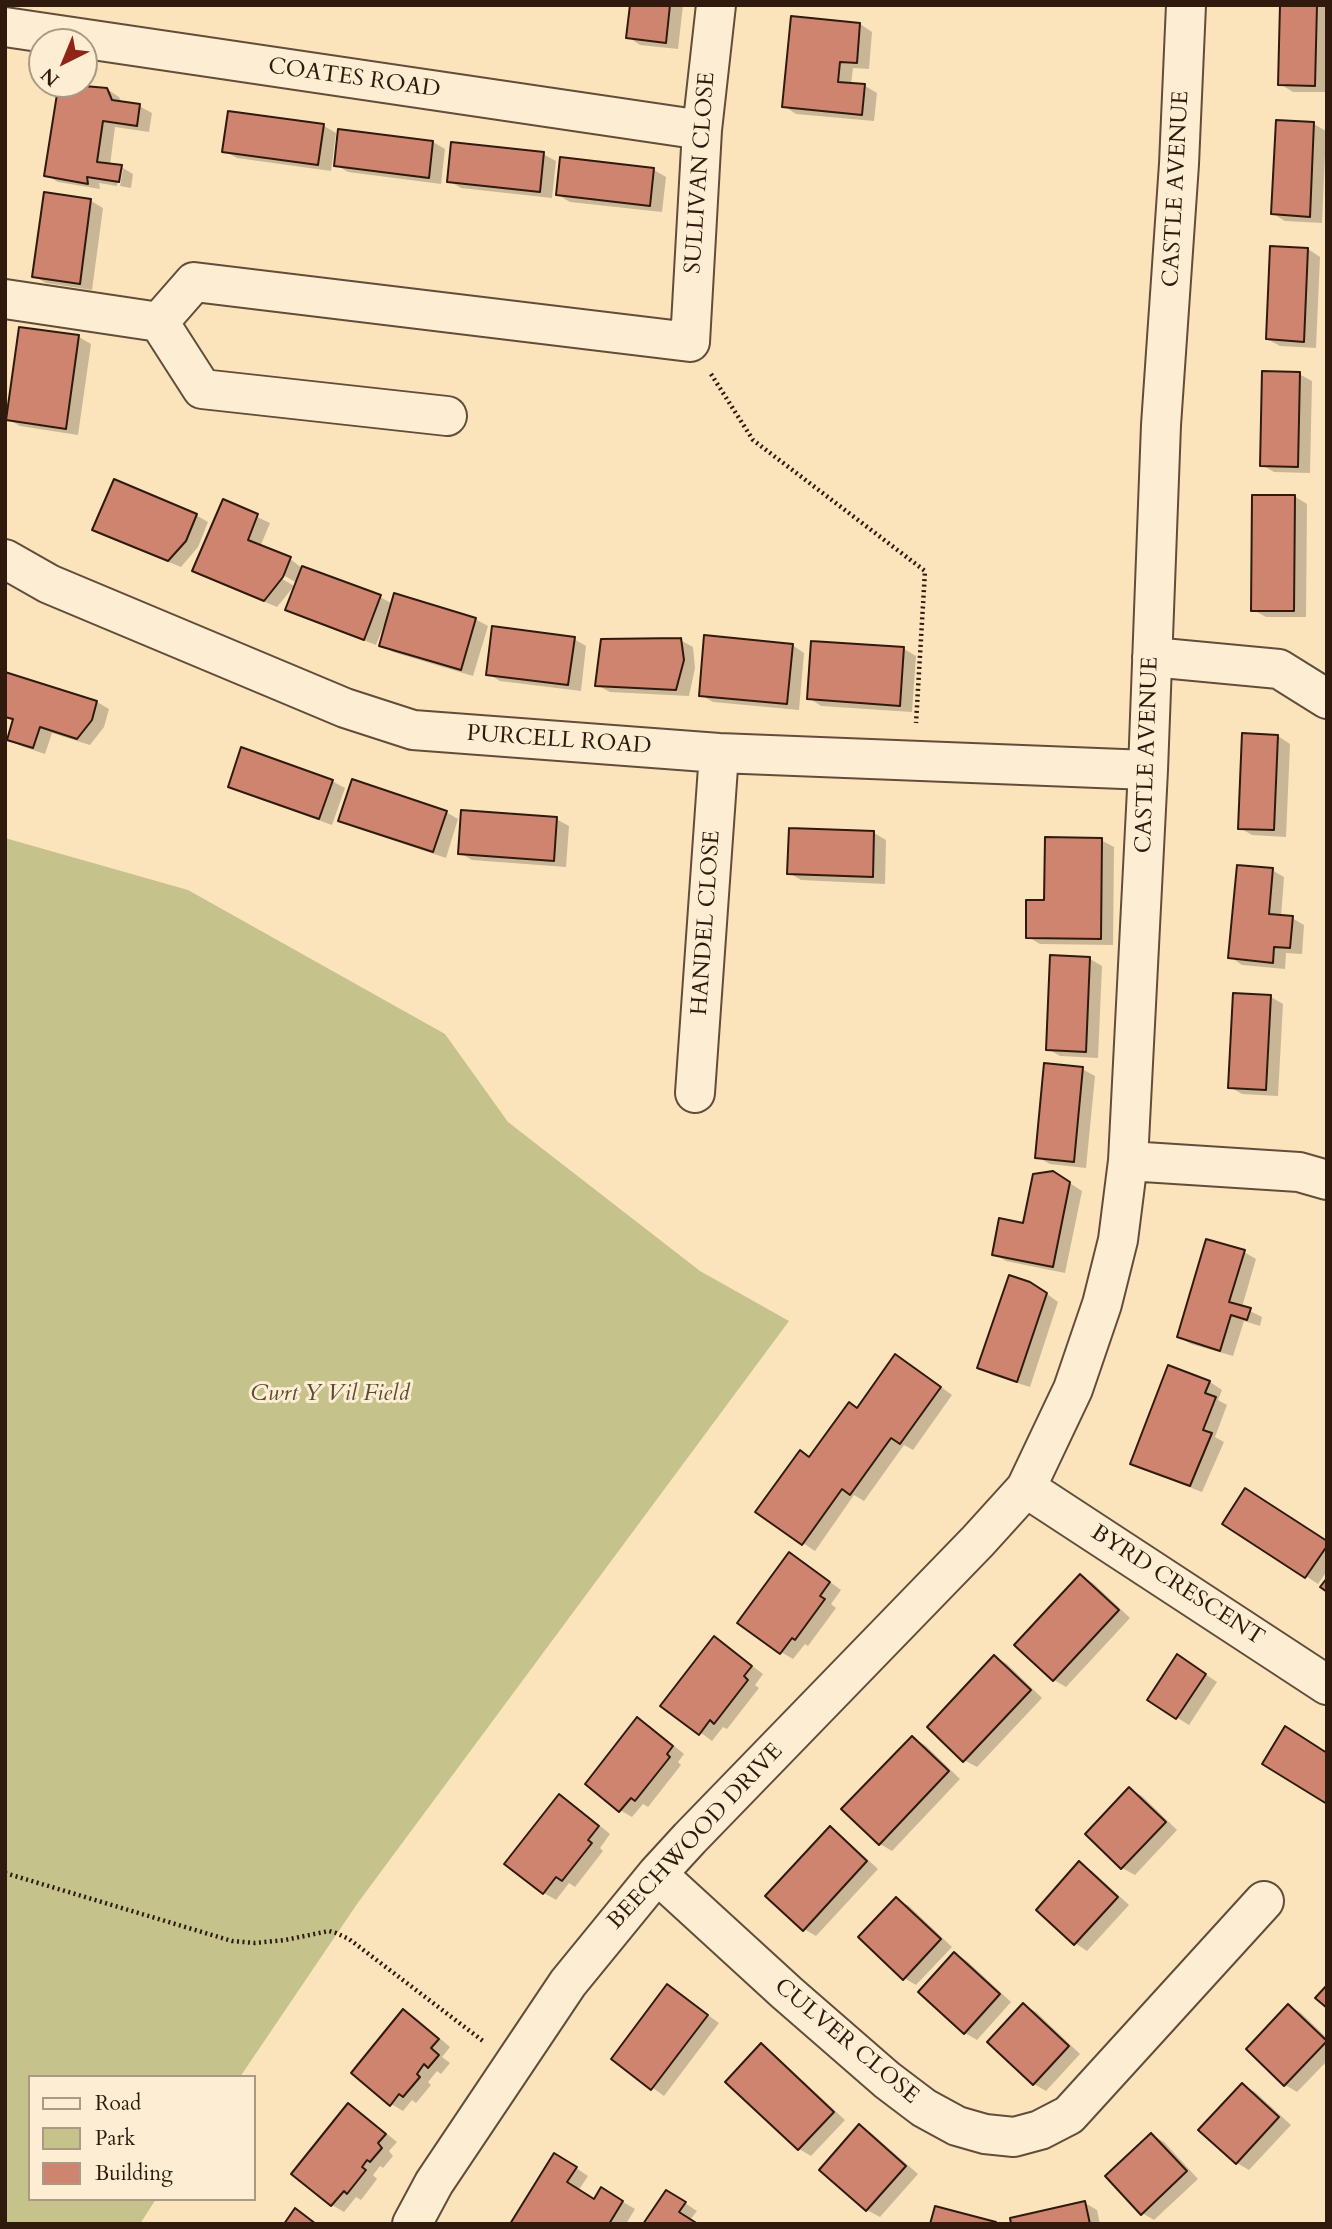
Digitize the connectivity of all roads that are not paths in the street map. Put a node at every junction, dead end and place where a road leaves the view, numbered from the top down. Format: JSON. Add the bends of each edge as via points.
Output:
{"nodes":[{"id":1,"x":716,"y":5,"type":"edge"},
{"id":2,"x":1186,"y":5,"type":"edge"},
{"id":3,"x":5,"y":27,"type":"edge"},
{"id":4,"x":702,"y":130,"type":"junction"},
{"id":5,"x":5,"y":299,"type":"edge"},
{"id":6,"x":159,"y":322,"type":"junction"},
{"id":7,"x":447,"y":416,"type":"dead end"},
{"id":8,"x":5,"y":558,"type":"edge"},
{"id":9,"x":1152,"y":657,"type":"junction"},
{"id":10,"x":1327,"y":699,"type":"edge"},
{"id":11,"x":719,"y":753,"type":"junction"},
{"id":12,"x":1148,"y":770,"type":"junction"},
{"id":13,"x":695,"y":1093,"type":"dead end"},
{"id":14,"x":1128,"y":1161,"type":"junction"},
{"id":15,"x":1327,"y":1180,"type":"edge"},
{"id":16,"x":1026,"y":1488,"type":"junction"},
{"id":17,"x":1327,"y":1685,"type":"edge"},
{"id":18,"x":657,"y":1874,"type":"junction"},
{"id":19,"x":1264,"y":1901,"type":"dead end"},
{"id":20,"x":412,"y":2224,"type":"edge"}],
"edges":[{"from":1,"to":4,"type":"street","name":"SULLIVAN CLOSE"},
{"from":2,"to":9,"type":"street","name":"CASTLE AVENUE"},
{"from":3,"to":4,"type":"street","name":"COATES ROAD"},
{"from":4,"to":6,"type":"street","name":"SULLIVAN CLOSE","via":[[690,342],[194,282]]},
{"from":5,"to":6,"type":"street"},
{"from":6,"to":7,"type":"street","via":[[202,389]]},
{"from":8,"to":11,"type":"street","name":"PURCELL ROAD","via":[[49,584],[393,725]]},
{"from":9,"to":10,"type":"street","via":[[1279,670]]},
{"from":9,"to":12,"type":"street","name":"CASTLE AVENUE"},
{"from":11,"to":12,"type":"street","name":"PURCELL ROAD"},
{"from":11,"to":13,"type":"street","name":"HANDEL CLOSE"},
{"from":12,"to":14,"type":"street","name":"CASTLE AVENUE"},
{"from":14,"to":15,"type":"street","via":[[1298,1172]]},
{"from":14,"to":16,"type":"street","name":"CASTLE AVENUE","via":[[1118,1240],[1102,1304],[1073,1389]]},
{"from":16,"to":17,"type":"street","name":"BYRD CRESCENT"},
{"from":16,"to":18,"type":"street","name":"BEECHWOOD DRIVE"},
{"from":18,"to":19,"type":"street","name":"CULVER CLOSE","via":[[787,1993],[924,2108],[957,2126],[1014,2137],[1069,2115]]},
{"from":18,"to":20,"type":"street","name":"BEECHWOOD DRIVE","via":[[568,1983],[434,2183]]}]}
